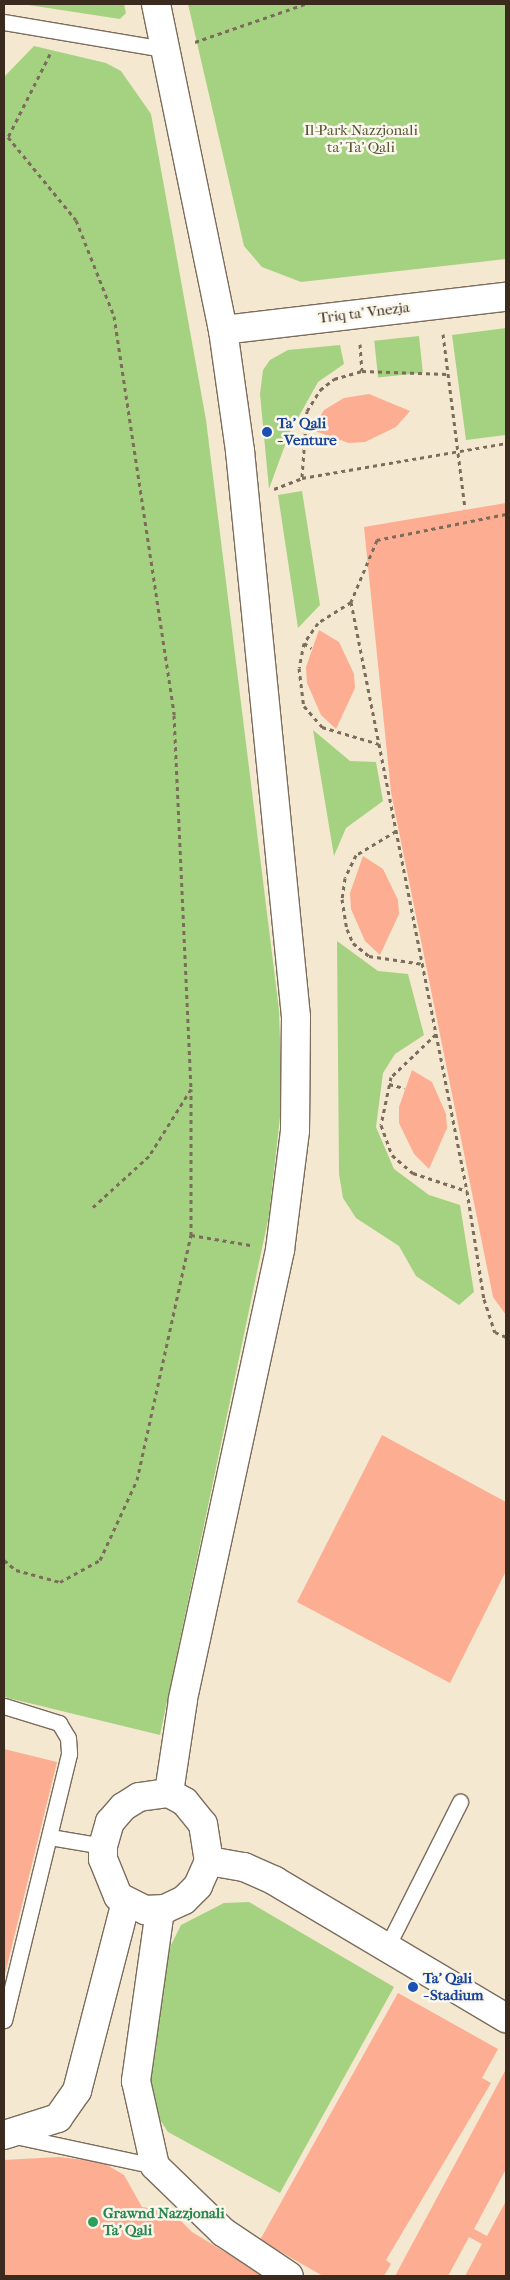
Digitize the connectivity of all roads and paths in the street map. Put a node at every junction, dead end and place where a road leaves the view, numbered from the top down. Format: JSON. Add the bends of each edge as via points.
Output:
{"nodes":[{"id":1,"x":156,"y":4,"type":"edge"},
{"id":2,"x":306,"y":4,"type":"edge"},
{"id":3,"x":4,"y":22,"type":"edge"},
{"id":4,"x":62,"y":31,"type":"junction"},
{"id":5,"x":164,"y":49,"type":"junction"},
{"id":6,"x":8,"y":137,"type":"junction"},
{"id":7,"x":4,"y":139,"type":"edge"},
{"id":8,"x":506,"y":297,"type":"edge"},
{"id":9,"x":440,"y":304,"type":"junction"},
{"id":10,"x":223,"y":330,"type":"junction"},
{"id":11,"x":448,"y":374,"type":"junction"},
{"id":12,"x":506,"y":443,"type":"edge"},
{"id":13,"x":455,"y":449,"type":"junction"},
{"id":14,"x":302,"y":478,"type":"junction"},
{"id":15,"x":244,"y":502,"type":"junction"},
{"id":16,"x":465,"y":510,"type":"dead end"},
{"id":17,"x":506,"y":514,"type":"edge"},
{"id":18,"x":351,"y":602,"type":"junction"},
{"id":19,"x":304,"y":643,"type":"junction"},
{"id":20,"x":311,"y":648,"type":"dead end"},
{"id":21,"x":379,"y":744,"type":"junction"},
{"id":22,"x":396,"y":831,"type":"junction"},
{"id":23,"x":423,"y":964,"type":"junction"},
{"id":24,"x":436,"y":1034,"type":"junction"},
{"id":25,"x":389,"y":1084,"type":"junction"},
{"id":26,"x":404,"y":1088,"type":"dead end"},
{"id":27,"x":191,"y":1089,"type":"junction"},
{"id":28,"x":467,"y":1191,"type":"junction"},
{"id":29,"x":92,"y":1208,"type":"dead end"},
{"id":30,"x":191,"y":1235,"type":"junction"},
{"id":31,"x":280,"y":1250,"type":"junction"},
{"id":32,"x":506,"y":1336,"type":"edge"},
{"id":33,"x":4,"y":1560,"type":"edge"},
{"id":34,"x":4,"y":1706,"type":"edge"},
{"id":35,"x":169,"y":1793,"type":"junction"},
{"id":36,"x":460,"y":1802,"type":"dead end"},
{"id":37,"x":50,"y":1837,"type":"junction"},
{"id":38,"x":103,"y":1846,"type":"junction"},
{"id":39,"x":209,"y":1861,"type":"junction"},
{"id":40,"x":126,"y":1902,"type":"junction"},
{"id":41,"x":160,"y":1910,"type":"junction"},
{"id":42,"x":386,"y":1948,"type":"junction"},
{"id":43,"x":506,"y":2018,"type":"edge"},
{"id":44,"x":4,"y":2020,"type":"edge"},
{"id":45,"x":6,"y":2135,"type":"edge"},
{"id":46,"x":155,"y":2166,"type":"junction"},
{"id":47,"x":290,"y":2276,"type":"edge"}],
"edges":[{"from":1,"to":5,"type":"street"},
{"from":2,"to":5,"type":"path","via":[[225,35]]},
{"from":3,"to":4,"type":"lane"},
{"from":4,"to":5,"type":"lane"},
{"from":4,"to":6,"type":"path"},
{"from":5,"to":10,"type":"street"},
{"from":6,"to":7,"type":"path"},
{"from":6,"to":27,"type":"path","via":[[76,220],[114,316],[174,715]]},
{"from":8,"to":9,"type":"street","name":"Triq ta' Vnezja"},
{"from":9,"to":10,"type":"street","name":"Triq ta' Vnezja"},
{"from":9,"to":11,"type":"path"},
{"from":10,"to":15,"type":"street"},
{"from":11,"to":13,"type":"path"},
{"from":11,"to":14,"type":"path","via":[[362,371],[334,380],[320,390],[307,411]]},
{"from":12,"to":13,"type":"path"},
{"from":13,"to":14,"type":"path"},
{"from":13,"to":16,"type":"path"},
{"from":14,"to":15,"type":"path"},
{"from":15,"to":31,"type":"street","via":[[296,1016],[295,1131]]},
{"from":17,"to":18,"type":"path","via":[[376,540]]},
{"from":18,"to":19,"type":"path","via":[[318,623]]},
{"from":18,"to":21,"type":"path"},
{"from":19,"to":20,"type":"path"},
{"from":19,"to":21,"type":"path","via":[[300,687],[310,716],[333,733]]},
{"from":21,"to":22,"type":"path"},
{"from":22,"to":23,"type":"path"},
{"from":22,"to":23,"type":"path","via":[[356,855],[345,878],[342,900],[347,929],[353,942],[369,956]]},
{"from":23,"to":24,"type":"path"},
{"from":24,"to":25,"type":"path","via":[[409,1057]]},
{"from":24,"to":28,"type":"path"},
{"from":25,"to":26,"type":"path"},
{"from":25,"to":28,"type":"path","via":[[381,1125],[392,1155],[412,1173]]},
{"from":27,"to":29,"type":"path","via":[[149,1156]]},
{"from":27,"to":30,"type":"path"},
{"from":28,"to":32,"type":"path","via":[[484,1299],[494,1332]]},
{"from":30,"to":31,"type":"path"},
{"from":30,"to":33,"type":"path","via":[[137,1480],[100,1560],[60,1582],[16,1570]]},
{"from":31,"to":35,"type":"street","via":[[184,1700]]},
{"from":34,"to":37,"type":"lane","via":[[44,1715],[59,1723],[68,1738],[69,1754]]},
{"from":35,"to":38,"type":"street","via":[[139,1797],[123,1807],[110,1822]]},
{"from":35,"to":39,"type":"street","via":[[185,1802],[202,1824]]},
{"from":36,"to":42,"type":"lane"},
{"from":37,"to":38,"type":"lane"},
{"from":37,"to":44,"type":"lane"},
{"from":38,"to":40,"type":"street","via":[[109,1879]]},
{"from":39,"to":41,"type":"street","via":[[198,1886],[184,1900]]},
{"from":39,"to":42,"type":"street","via":[[244,1867],[275,1881]]},
{"from":40,"to":41,"type":"street"},
{"from":40,"to":45,"type":"street","via":[[77,2091],[58,2118]]},
{"from":41,"to":46,"type":"street","via":[[136,2081]]},
{"from":42,"to":43,"type":"street"},
{"from":45,"to":46,"type":"lane"},
{"from":46,"to":47,"type":"street","via":[[223,2232]]}]}
